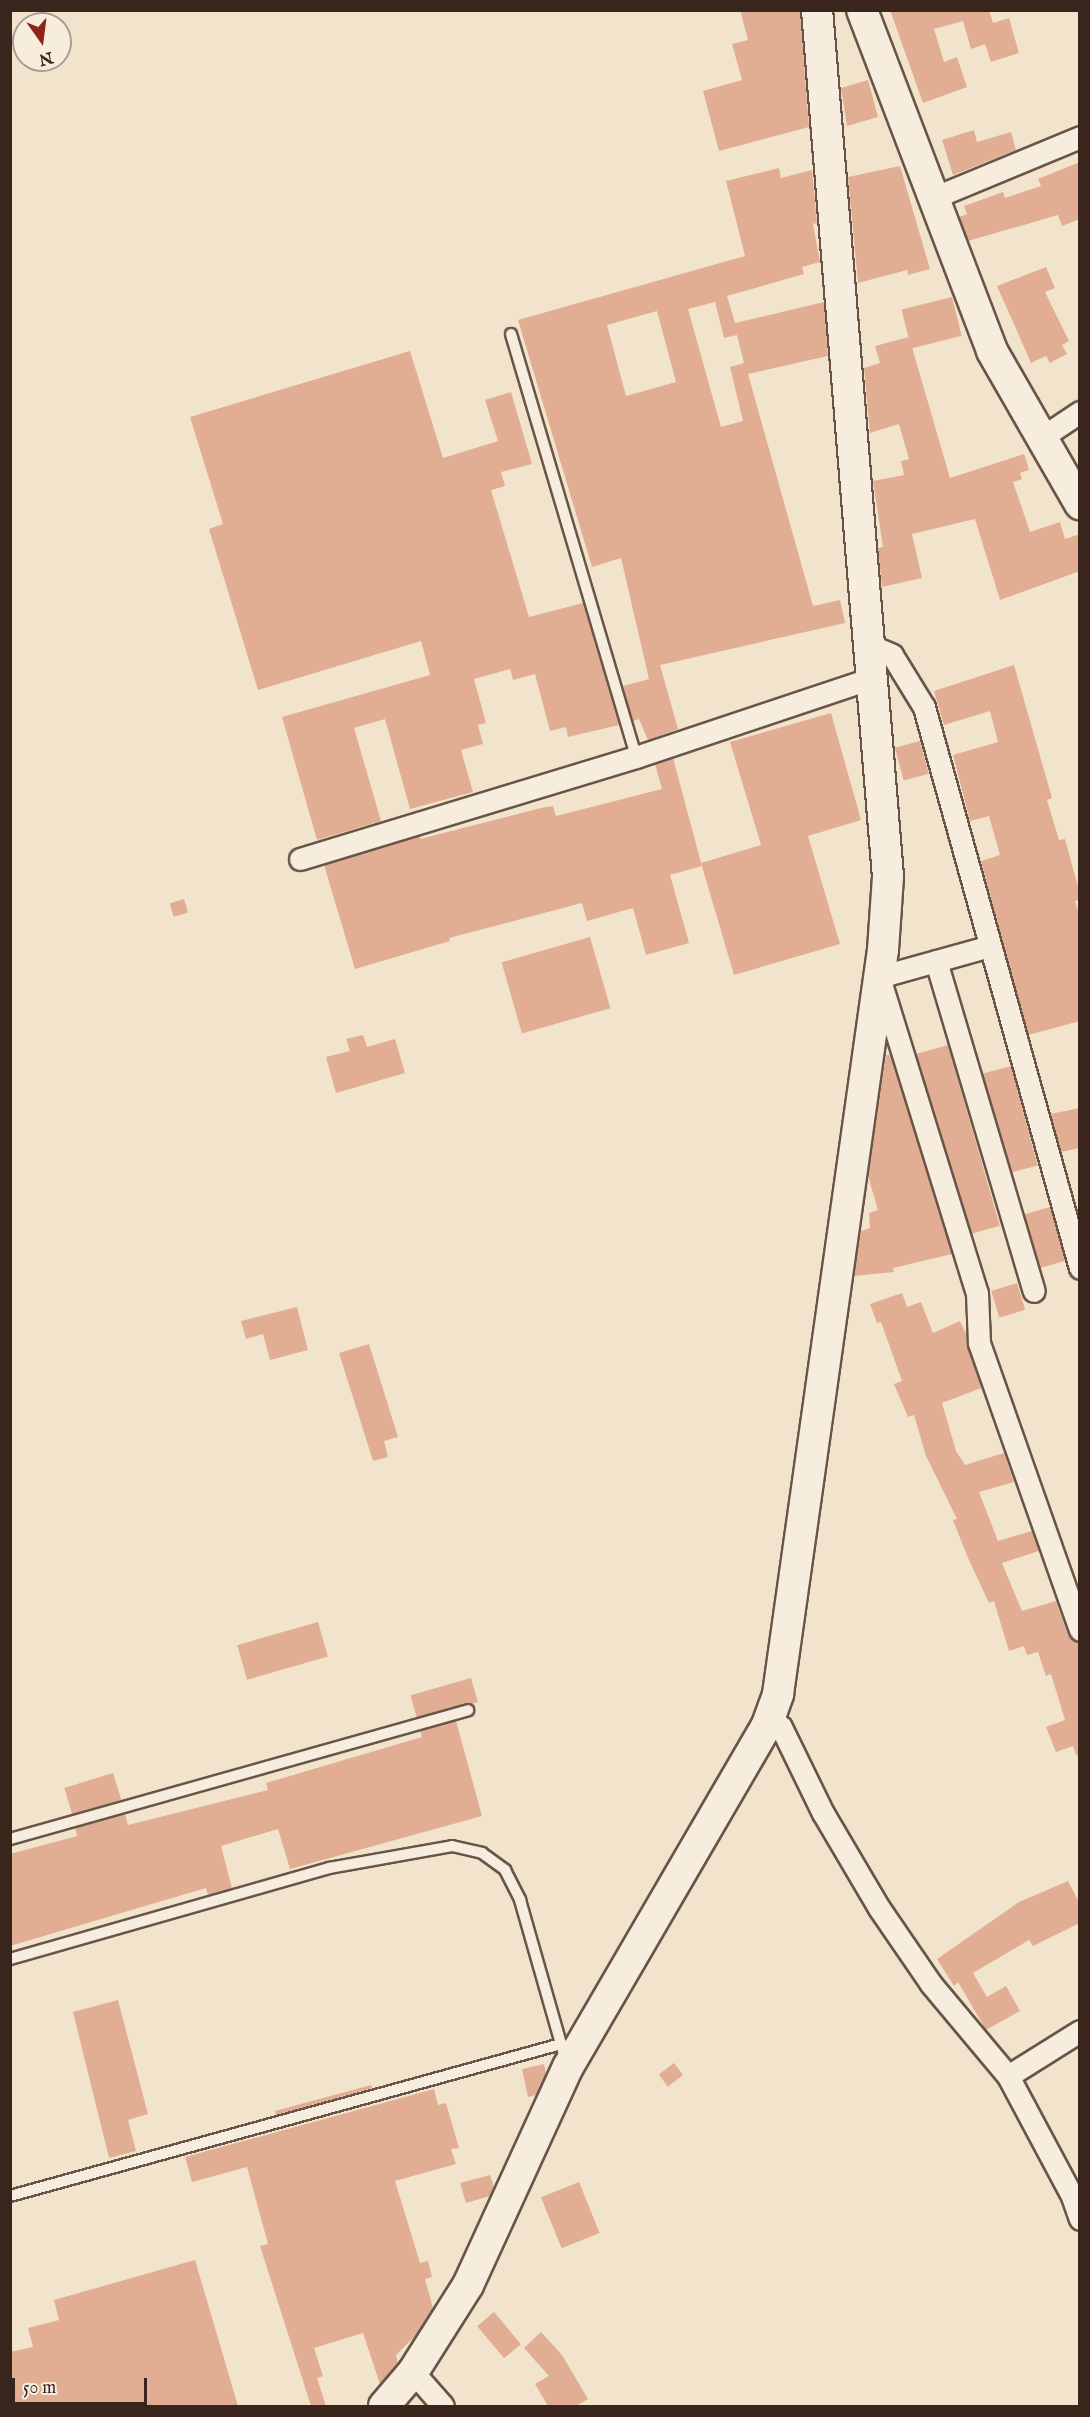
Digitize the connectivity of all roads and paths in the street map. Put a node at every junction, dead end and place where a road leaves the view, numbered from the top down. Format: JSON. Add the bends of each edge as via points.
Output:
{"nodes":[{"id":1,"x":817,"y":10,"type":"edge"},
{"id":2,"x":862,"y":10,"type":"edge"},
{"id":3,"x":1080,"y":137,"type":"edge"},
{"id":4,"x":933,"y":198,"type":"junction"},
{"id":5,"x":511,"y":334,"type":"dead end"},
{"id":6,"x":1080,"y":412,"type":"edge"},
{"id":7,"x":1041,"y":438,"type":"junction"},
{"id":8,"x":1080,"y":504,"type":"edge"},
{"id":9,"x":869,"y":645,"type":"junction"},
{"id":10,"x":872,"y":678,"type":"junction"},
{"id":11,"x":636,"y":757,"type":"junction"},
{"id":12,"x":300,"y":859,"type":"dead end"},
{"id":13,"x":990,"y":946,"type":"junction"},
{"id":14,"x":936,"y":961,"type":"junction"},
{"id":15,"x":879,"y":977,"type":"junction"},
{"id":16,"x":1080,"y":1268,"type":"edge"},
{"id":17,"x":1034,"y":1291,"type":"dead end"},
{"id":18,"x":1080,"y":1630,"type":"edge"},
{"id":19,"x":468,"y":1710,"type":"dead end"},
{"id":20,"x":771,"y":1718,"type":"junction"},
{"id":21,"x":10,"y":1839,"type":"edge"},
{"id":22,"x":10,"y":1959,"type":"edge"},
{"id":23,"x":1080,"y":2031,"type":"edge"},
{"id":24,"x":565,"y":2056,"type":"junction"},
{"id":25,"x":1008,"y":2076,"type":"junction"},
{"id":26,"x":10,"y":2196,"type":"edge"},
{"id":27,"x":1080,"y":2219,"type":"edge"},
{"id":28,"x":413,"y":2372,"type":"junction"},
{"id":29,"x":384,"y":2406,"type":"edge"},
{"id":30,"x":443,"y":2406,"type":"edge"}],
"edges":[{"from":1,"to":9,"type":"street"},
{"from":2,"to":4,"type":"street"},
{"from":3,"to":4,"type":"street"},
{"from":4,"to":7,"type":"street","via":[[992,351]]},
{"from":5,"to":11,"type":"lane"},
{"from":6,"to":7,"type":"street"},
{"from":7,"to":8,"type":"street"},
{"from":9,"to":10,"type":"street"},
{"from":9,"to":13,"type":"street","via":[[892,656],[924,707]]},
{"from":10,"to":11,"type":"street"},
{"from":10,"to":15,"type":"street","via":[[888,877]]},
{"from":11,"to":12,"type":"street"},
{"from":13,"to":14,"type":"street"},
{"from":13,"to":16,"type":"street"},
{"from":14,"to":15,"type":"street"},
{"from":14,"to":17,"type":"street"},
{"from":15,"to":18,"type":"street","via":[[977,1293],[979,1343]]},
{"from":15,"to":20,"type":"street","via":[[781,1678]]},
{"from":19,"to":21,"type":"lane"},
{"from":20,"to":24,"type":"street"},
{"from":20,"to":25,"type":"street","via":[[781,1727],[823,1813],[879,1908],[931,1984]]},
{"from":22,"to":24,"type":"lane","via":[[329,1868],[452,1846],[482,1853],[505,1870],[520,1900]]},
{"from":23,"to":25,"type":"street"},
{"from":24,"to":26,"type":"lane"},
{"from":24,"to":28,"type":"street","via":[[479,2263]]},
{"from":25,"to":27,"type":"street","via":[[1072,2196]]},
{"from":28,"to":29,"type":"street"},
{"from":28,"to":30,"type":"street"}]}
